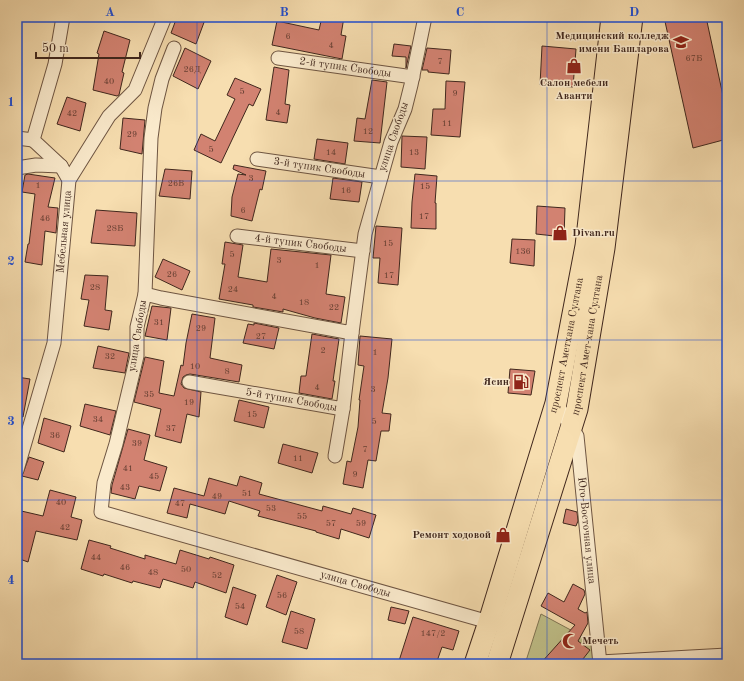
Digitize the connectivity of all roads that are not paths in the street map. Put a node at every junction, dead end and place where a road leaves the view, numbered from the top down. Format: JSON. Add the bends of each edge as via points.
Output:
{"nodes":[{"id":1,"x":63,"y":17,"type":"edge"},
{"id":2,"x":165,"y":17,"type":"edge"},
{"id":3,"x":425,"y":17,"type":"edge"},
{"id":4,"x":612,"y":17,"type":"edge"},
{"id":5,"x":632,"y":17,"type":"edge"},
{"id":6,"x":174,"y":48,"type":"dead end"},
{"id":7,"x":278,"y":58,"type":"dead end"},
{"id":8,"x":413,"y":77,"type":"junction"},
{"id":9,"x":17,"y":138,"type":"edge"},
{"id":10,"x":33,"y":140,"type":"junction"},
{"id":11,"x":258,"y":159,"type":"dead end"},
{"id":12,"x":60,"y":166,"type":"junction"},
{"id":13,"x":17,"y":168,"type":"edge"},
{"id":14,"x":381,"y":177,"type":"junction"},
{"id":15,"x":69,"y":180,"type":"junction"},
{"id":16,"x":237,"y":236,"type":"dead end"},
{"id":17,"x":363,"y":251,"type":"junction"},
{"id":18,"x":145,"y":294,"type":"junction"},
{"id":19,"x":352,"y":333,"type":"junction"},
{"id":20,"x":189,"y":382,"type":"dead end"},
{"id":21,"x":556,"y":403,"type":"junction"},
{"id":22,"x":343,"y":409,"type":"junction"},
{"id":23,"x":572,"y":427,"type":"junction"},
{"id":24,"x":335,"y":456,"type":"dead end"},
{"id":25,"x":17,"y":470,"type":"edge"},
{"id":26,"x":489,"y":622,"type":"junction"},
{"id":27,"x":509,"y":628,"type":"junction"},
{"id":28,"x":727,"y":655,"type":"edge"},
{"id":29,"x":600,"y":663,"type":"edge"},
{"id":30,"x":475,"y":664,"type":"edge"},
{"id":31,"x":497,"y":664,"type":"edge"}],
"edges":[{"from":1,"to":10,"type":"street","via":[[55,64]]},
{"from":2,"to":15,"type":"street","name":"Мебельная улица","via":[[135,90],[108,116]]},
{"from":3,"to":8,"type":"street","name":"улица Свободы"},
{"from":4,"to":21,"type":"main road","name":"проспект Аметхана Султана","via":[[586,246]]},
{"from":5,"to":23,"type":"main road","name":"проспект Амет-хана Султана","via":[[604,248]]},
{"from":6,"to":18,"type":"street","via":[[162,78],[151,138]]},
{"from":7,"to":8,"type":"street","name":"2-й тупик Свободы"},
{"from":8,"to":14,"type":"street","name":"улица Свободы","via":[[405,109],[391,142]]},
{"from":9,"to":10,"type":"street"},
{"from":10,"to":12,"type":"street"},
{"from":11,"to":14,"type":"street","name":"3-й тупик Свободы"},
{"from":12,"to":13,"type":"street","via":[[36,165]]},
{"from":12,"to":15,"type":"street"},
{"from":14,"to":17,"type":"street","name":"улица Свободы","via":[[365,234]]},
{"from":15,"to":25,"type":"street","name":"Мебельная улица","via":[[54,343]]},
{"from":16,"to":17,"type":"street","name":"4-й тупик Свободы"},
{"from":17,"to":19,"type":"street","name":"улица Свободы"},
{"from":18,"to":19,"type":"street","name":"улица Свободы"},
{"from":18,"to":26,"type":"street","name":"улица Свободы","via":[[137,327],[137,356],[104,483],[101,512]]},
{"from":19,"to":22,"type":"street","name":"5-й тупик Свободы"},
{"from":20,"to":22,"type":"street","name":"5-й тупик Свободы"},
{"from":21,"to":23,"type":"street","name":"Юго-Восточная улица"},
{"from":21,"to":26,"type":"main road","name":"проспект Аметхана Султана"},
{"from":22,"to":24,"type":"street"},
{"from":23,"to":27,"type":"main road","name":"проспект Амет-хана Султана"},
{"from":23,"to":29,"type":"street","name":"Юго-Восточная улица","via":[[578,436]]},
{"from":26,"to":27,"type":"street","name":"улица Свободы"},
{"from":26,"to":30,"type":"main road","name":"проспект Аметхана Султана"},
{"from":27,"to":31,"type":"main road","name":"проспект Амет-хана Султана"},
{"from":28,"to":29,"type":"street"}]}
